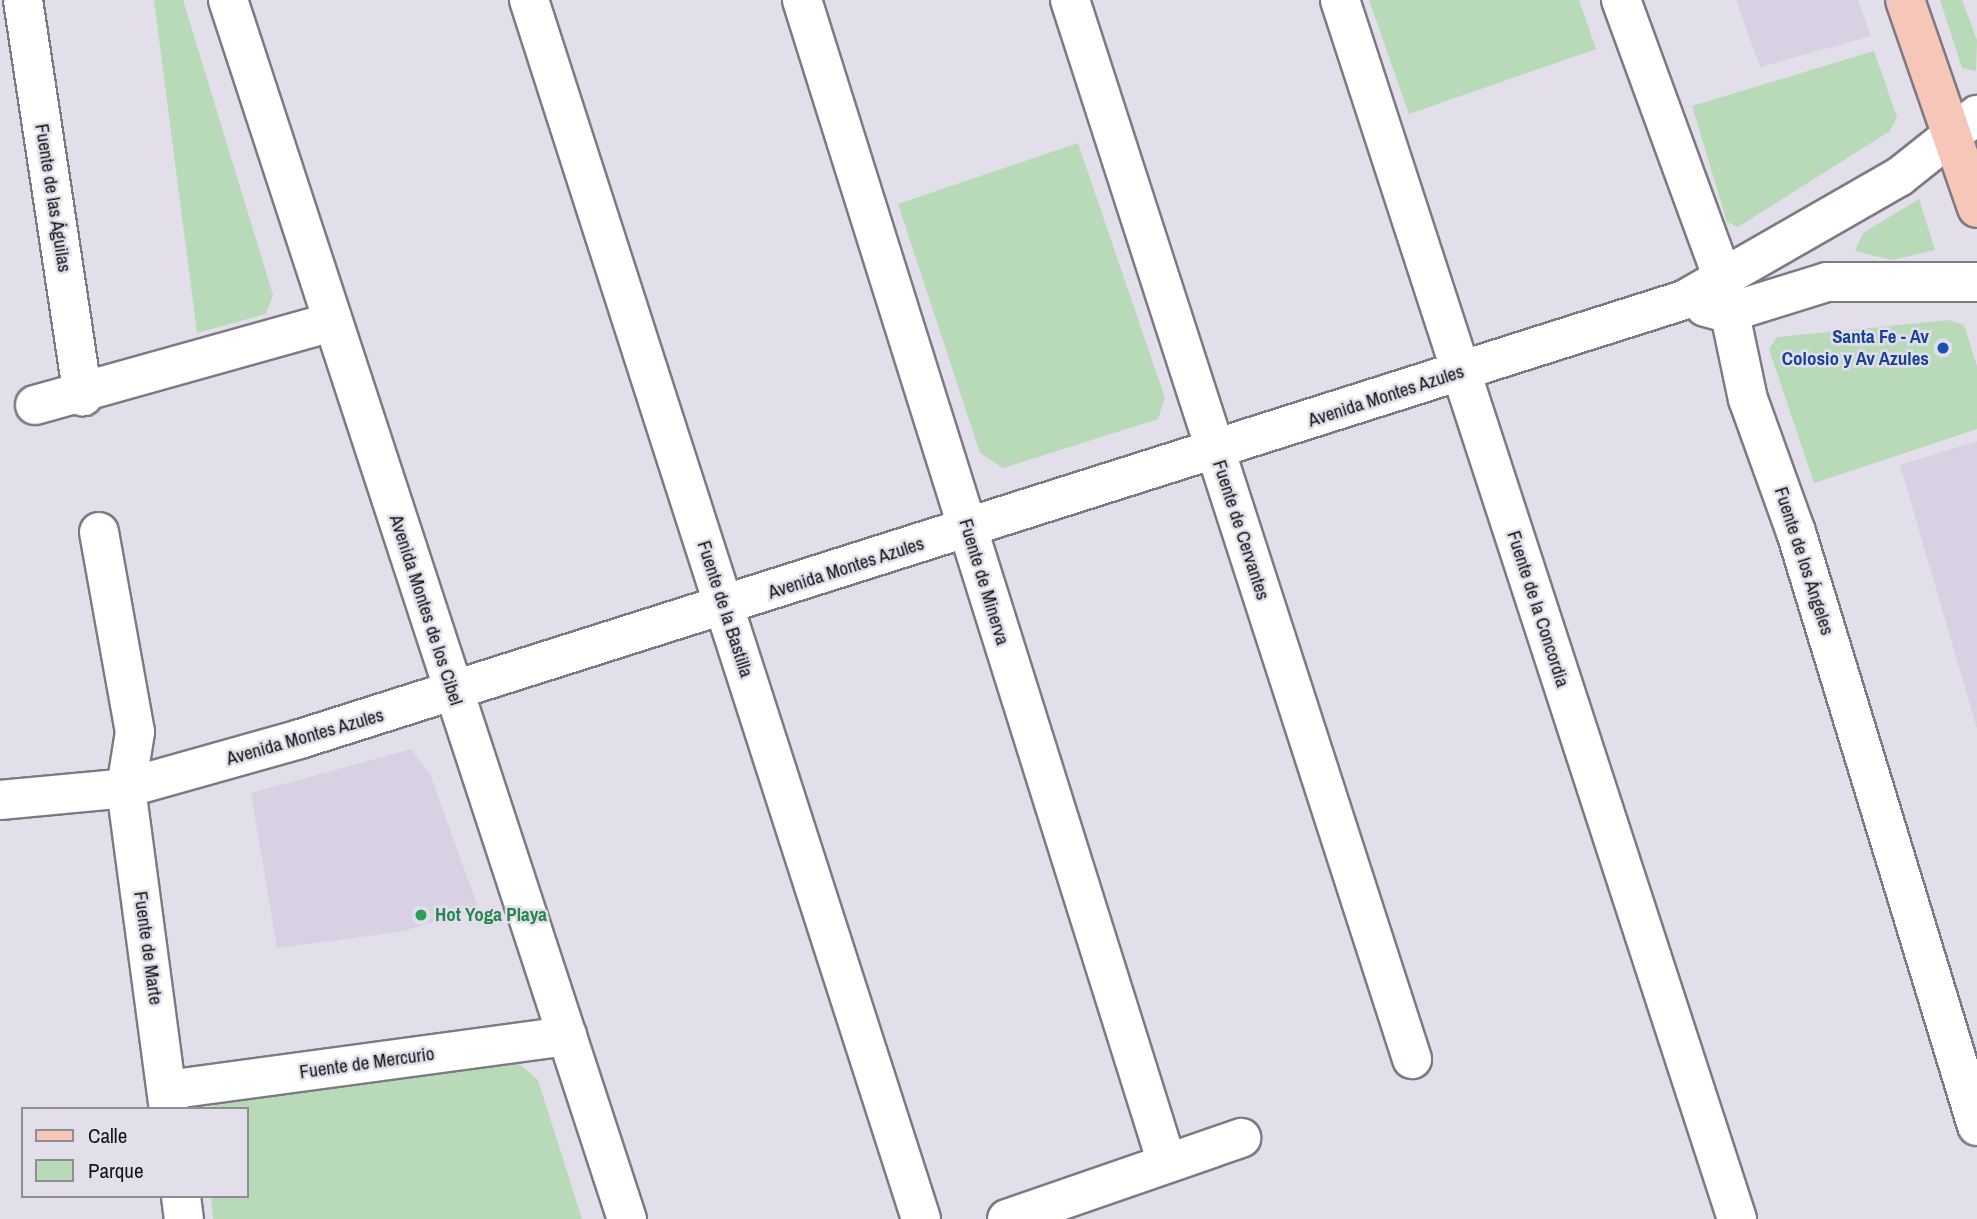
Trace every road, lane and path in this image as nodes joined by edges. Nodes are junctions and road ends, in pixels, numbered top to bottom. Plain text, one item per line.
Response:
1 (23, 0) edge
2 (228, 0) edge
3 (528, 0) edge
4 (802, 0) edge
5 (1070, 0) edge
6 (1339, 0) edge
7 (1620, 0) edge
8 (1905, 0) edge
9 (1965, 125) edge
10 (1977, 208) edge
11 (1722, 276) junction
12 (1977, 282) edge
13 (1684, 300) junction
14 (1727, 313) junction
15 (332, 322) junction
16 (1461, 373) junction
17 (83, 396) junction
18 (35, 405) dead end
19 (1216, 450) junction
20 (968, 529) junction
21 (99, 532) dead end
22 (724, 607) junction
23 (453, 693) junction
24 (126, 788) junction
25 (0, 800) edge
26 (567, 1036) junction
27 (1412, 1059) dead end
28 (168, 1099) edge
29 (1977, 1126) edge
30 (1241, 1138) dead end
31 (1167, 1163) junction
32 (181, 1198) edge
33 (184, 1219) edge
34 (627, 1219) edge
35 (920, 1219) edge
36 (1007, 1219) edge
37 (1737, 1219) edge

1 - 17 street, Fuente de las Águilas
2 - 15 street, Avenida Montes de los Cibel
3 - 22 street, Fuente de la Bastilla
4 - 20 street, Fuente de Minerva
5 - 19 street, Fuente de Cervantes
6 - 16 street, Fuente de la Concordia
7 - 11 street, Fuente de los Ángeles
8 - 9 main road
9 - 10 main road
9 - 11 street, Avenida Montes Azules
11 - 13 street, Avenida Montes Azules
11 - 14 street, Fuente de los Ángeles
12 - 14 street
13 - 14 street
13 - 16 street, Avenida Montes Azules
14 - 29 street, Fuente de los Ángeles
15 - 17 street
15 - 23 street, Avenida Montes de los Cibel
16 - 19 street, Avenida Montes Azules
16 - 37 street, Fuente de la Concordia
17 - 18 street
19 - 20 street, Avenida Montes Azules
19 - 27 street, Fuente de Cervantes
20 - 22 street, Avenida Montes Azules
20 - 31 street, Fuente de Minerva
21 - 24 street, Fuente de Marte
22 - 23 street, Avenida Montes Azules
22 - 35 street, Fuente de la Bastilla
23 - 24 street, Avenida Montes Azules
23 - 26 street, Avenida Montes de los Cibel
24 - 25 street, Avenida Montes Azules
24 - 28 street, Fuente de Marte
26 - 28 street, Fuente de Mercurio
26 - 34 street, Avenida Montes de los Cibel
30 - 31 street
31 - 36 street
32 - 33 street

